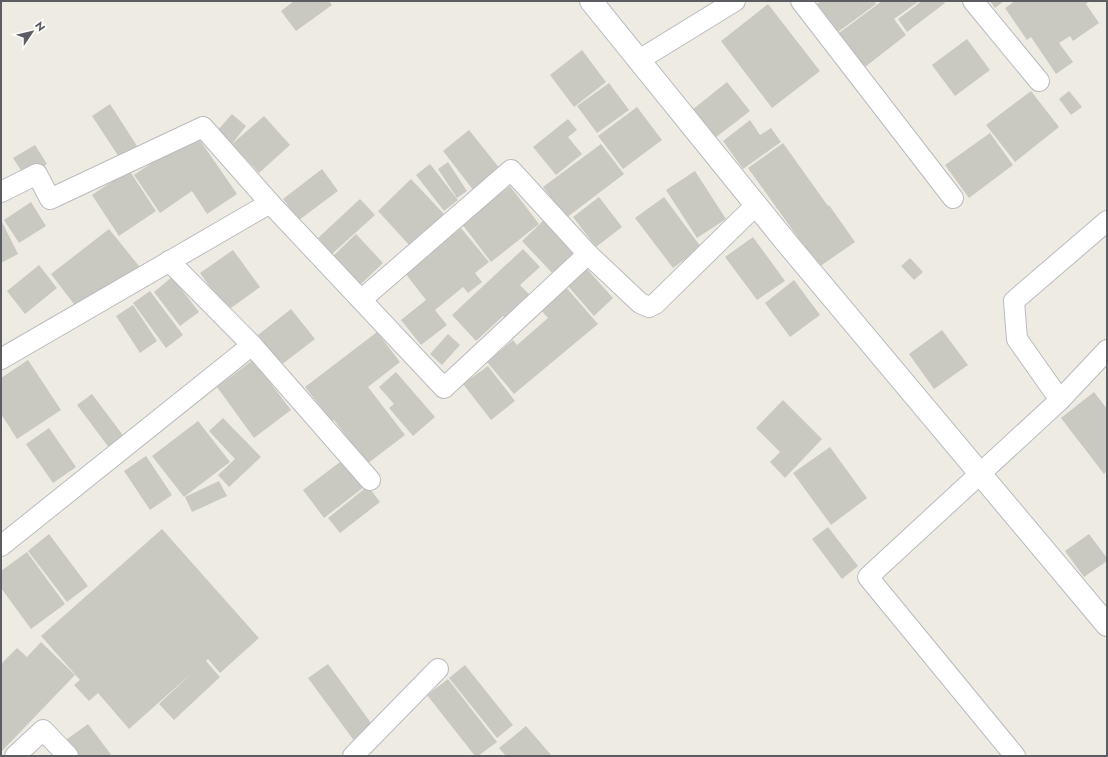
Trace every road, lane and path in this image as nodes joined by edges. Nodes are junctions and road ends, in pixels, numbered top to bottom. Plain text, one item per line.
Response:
1 (591, 1) edge
2 (735, 1) edge
3 (802, 1) edge
4 (973, 1) edge
5 (639, 60) junction
6 (1039, 81) dead end
7 (1, 192) edge
8 (953, 198) dead end
9 (270, 203) junction
10 (756, 205) junction
11 (1107, 221) edge
12 (588, 254) junction
13 (170, 261) junction
14 (361, 300) junction
15 (252, 345) junction
16 (1107, 350) edge
17 (1, 359) edge
18 (1060, 400) junction
19 (980, 474) junction
20 (370, 480) dead end
21 (1, 546) edge
22 (1107, 625) edge
23 (438, 669) dead end
24 (15, 756) edge
25 (68, 756) edge
26 (353, 756) edge
27 (1015, 756) edge

1 - 5 street
2 - 5 street
3 - 8 street
4 - 6 street
5 - 10 street
7 - 9 street
9 - 13 street
9 - 14 street
10 - 12 street
10 - 19 street
11 - 18 street
12 - 14 street
12 - 14 street
13 - 15 street
13 - 17 street
15 - 20 street
15 - 21 street
16 - 18 street
18 - 19 street
19 - 22 street
19 - 27 street
23 - 26 street
24 - 25 street

